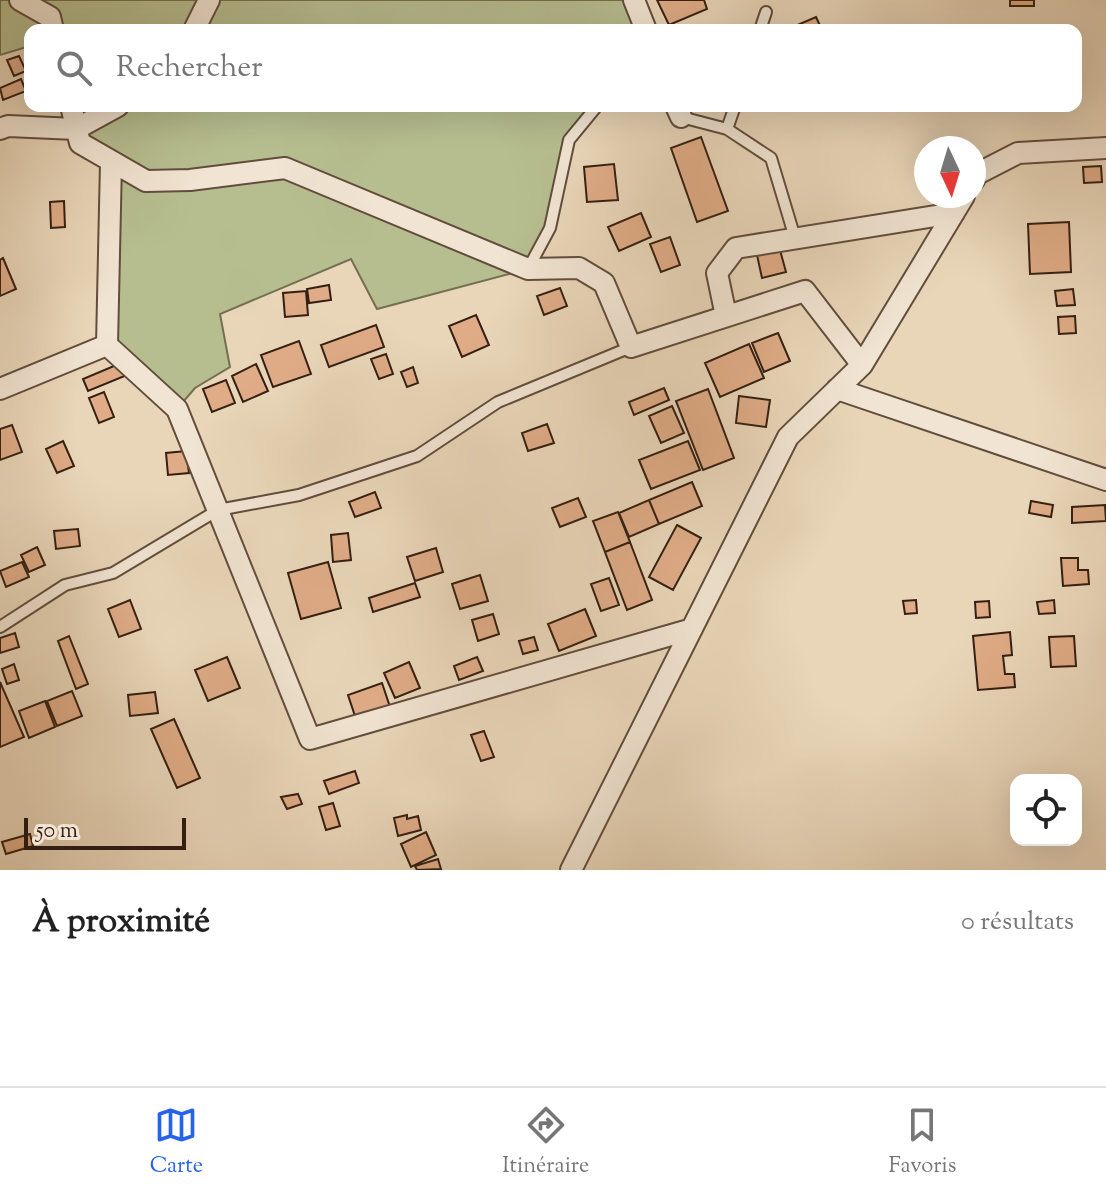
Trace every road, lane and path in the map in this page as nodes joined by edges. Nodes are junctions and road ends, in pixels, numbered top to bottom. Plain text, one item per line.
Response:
1 (20, 0) edge
2 (209, 0) edge
3 (634, 0) edge
4 (766, 12) dead end
5 (52, 24) edge
6 (197, 24) edge
7 (644, 24) edge
8 (762, 24) edge
9 (72, 112) edge
10 (107, 112) edge
11 (592, 112) edge
12 (681, 112) edge
13 (733, 112) edge
14 (0, 129) edge
15 (76, 129) junction
16 (727, 129) junction
17 (1106, 148) edge
18 (111, 162) junction
19 (986, 169) edge
20 (940, 208) edge
21 (957, 208) edge
22 (795, 238) junction
23 (528, 269) junction
24 (726, 316) junction
25 (107, 345) junction
26 (631, 347) junction
27 (862, 365) junction
28 (0, 389) edge
29 (837, 389) junction
30 (1106, 480) edge
31 (218, 510) junction
32 (0, 627) edge
33 (692, 629) junction
34 (571, 870) edge

1 - 5 street
2 - 6 street
3 - 7 street
4 - 8 lane
9 - 15 street
10 - 15 street
11 - 23 lane
12 - 16 lane
13 - 16 lane
14 - 15 street
15 - 18 street
16 - 22 lane
17 - 19 street
18 - 23 street
18 - 25 street
20 - 22 street
21 - 27 street
22 - 24 street
23 - 26 street
24 - 26 street
24 - 27 street
25 - 28 street
25 - 31 street
26 - 31 lane
27 - 29 street
29 - 30 street
29 - 33 street
31 - 32 lane
31 - 33 street
33 - 34 street

